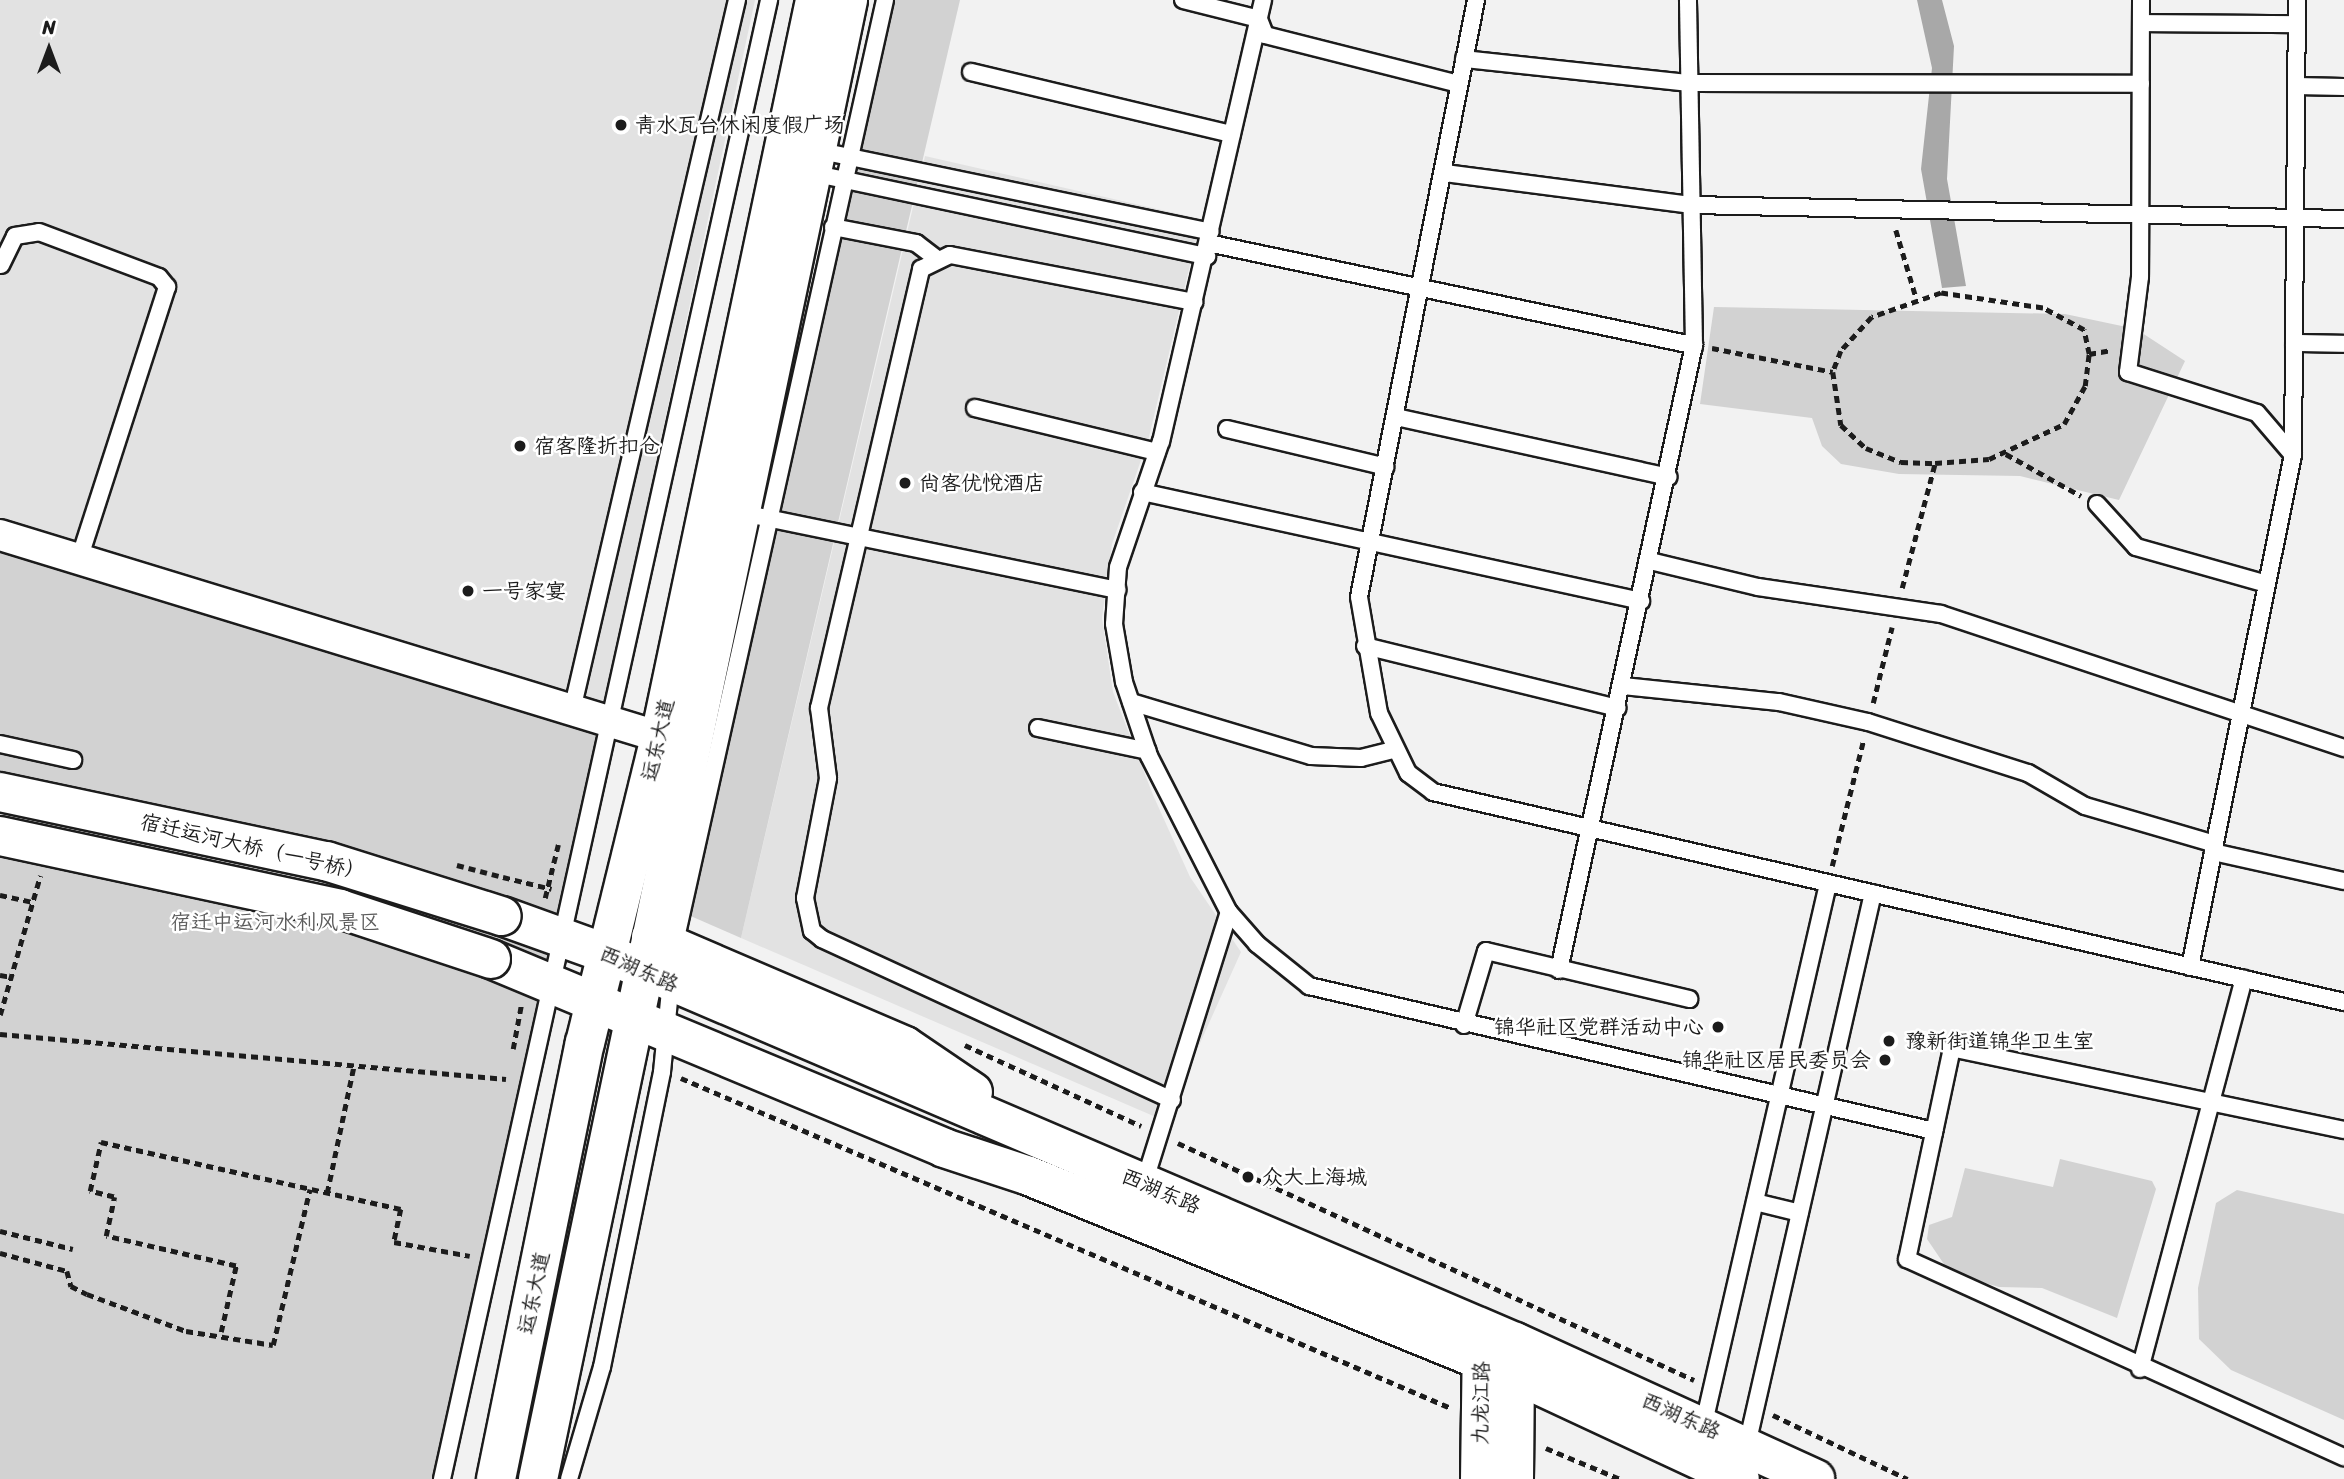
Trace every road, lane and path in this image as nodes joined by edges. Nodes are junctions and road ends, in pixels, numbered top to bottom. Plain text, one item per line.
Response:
1 (737, 0) edge
2 (769, 0) edge
3 (815, 0) edge
4 (848, 0) edge
5 (885, 0) edge
6 (1183, 0) edge
7 (1264, 0) edge
8 (1476, 0) edge
9 (1688, 0) edge
10 (2141, 0) edge
11 (2297, 0) edge
12 (1259, 19) junction
13 (2141, 23) junction
14 (2297, 24) junction
15 (1464, 59) junction
16 (971, 72) dead end
17 (1459, 83) junction
18 (1689, 83) junction
19 (2141, 84) junction
20 (2296, 86) junction
21 (2344, 87) edge
22 (1232, 134) junction
23 (830, 164) junction
24 (1445, 173) junction
25 (1692, 205) junction
26 (1890, 209) junction
27 (2140, 216) junction
28 (2295, 217) junction
29 (2344, 219) edge
30 (832, 227) junction
31 (1208, 244) junction
32 (936, 258) junction
33 (0, 266) edge
34 (1423, 290) junction
35 (1916, 297) junction
36 (1195, 302) junction
37 (2294, 343) junction
38 (2344, 344) edge
39 (1694, 345) junction
40 (1833, 372) junction
41 (975, 408) dead end
42 (1396, 417) junction
43 (1227, 429) dead end
44 (1157, 452) junction
45 (2006, 453) junction
46 (2293, 454) junction
47 (1935, 463) junction
48 (1386, 467) junction
49 (1668, 477) junction
50 (1142, 492) junction
51 (2097, 504) joint
52 (754, 516) junction
53 (0, 535) edge
54 (858, 538) junction
55 (1371, 541) junction
56 (79, 559) junction
57 (1650, 561) junction
58 (2267, 584) junction
59 (1117, 590) junction
60 (1641, 601) junction
61 (1897, 607) junction
62 (1365, 646) junction
63 (1623, 686) junction
64 (1131, 702) junction
65 (1618, 708) junction
66 (572, 710) junction
67 (2241, 715) junction
68 (610, 722) junction
69 (1868, 722) junction
70 (1038, 728) dead end
71 (660, 737) junction
72 (0, 744) edge
73 (2344, 748) edge
74 (1392, 750) junction
75 (1148, 751) junction
76 (73, 760) dead end
77 (0, 792) edge
78 (1592, 829) junction
79 (0, 836) edge
80 (2214, 848) junction
81 (503, 877) dead end
82 (2344, 881) edge
83 (1828, 884) junction
84 (570, 893) junction
85 (1873, 893) junction
86 (0, 895) edge
87 (32, 902) dead end
88 (1230, 912) junction
89 (502, 916) joint
90 (560, 936) junction
91 (605, 953) junction
92 (491, 959) joint
93 (660, 959) junction
94 (2190, 967) junction
95 (1559, 970) junction
96 (0, 975) edge
97 (11, 977) dead end
98 (2244, 979) junction
99 (548, 986) junction
100 (1689, 999) dead end
101 (2344, 1002) edge
102 (594, 1004) junction
103 (1464, 1025) junction
104 (650, 1028) junction
105 (0, 1034) edge
106 (952, 1039) dead end
107 (354, 1065) junction
108 (662, 1072) junction
109 (506, 1079) dead end
110 (1779, 1094) junction
111 (1172, 1100) junction
112 (2213, 1103) junction
113 (1825, 1106) junction
114 (2344, 1130) edge
115 (1934, 1131) junction
116 (1161, 1135) junction
117 (1144, 1184) junction
118 (310, 1189) junction
119 (327, 1193) junction
120 (1755, 1202) junction
121 (1800, 1213) junction
122 (0, 1230) edge
123 (73, 1250) dead end
124 (0, 1253) edge
125 (470, 1256) dead end
126 (221, 1332) junction
127 (1498, 1351) junction
128 (2140, 1369) junction
129 (1756, 1407) junction
130 (1703, 1424) junction
131 (1497, 1428) junction
132 (2344, 1457) edge
133 (1742, 1468) edge
134 (442, 1479) edge
135 (496, 1479) edge
136 (538, 1479) edge
137 (569, 1479) edge
138 (1480, 1479) edge
139 (1514, 1479) edge
140 (1620, 1479) edge
141 (1815, 1479) edge
142 (1908, 1479) edge

1 - 66 lane
2 - 68 lane
3 - 71 main road, 运东大道
4 - 23 main road, 运东大道
5 - 23 lane
6 - 12 lane
7 - 12 lane
8 - 15 lane
9 - 18 lane
10 - 13 lane
11 - 14 lane
12 - 17 lane
12 - 22 lane
13 - 14 lane
13 - 19 lane
14 - 20 lane
15 - 17 lane
15 - 18 lane
16 - 22 lane
17 - 24 lane
18 - 19 lane
18 - 25 lane
19 - 27 lane
20 - 21 lane
20 - 28 lane
22 - 31 lane
23 - 30 lane
23 - 31 lane
23 - 31 lane
23 - 52 main road, 运东大道
24 - 25 lane
24 - 34 lane
25 - 26 lane
25 - 39 lane
26 - 27 lane
26 - 35 path
27 - 28 lane
27 - 46 lane
28 - 29 lane
28 - 37 lane
30 - 32 lane
30 - 52 lane
31 - 34 lane
31 - 36 lane
32 - 36 lane
32 - 54 lane
33 - 56 lane
34 - 39 lane
34 - 42 lane
35 - 40 path
35 - 45 path
36 - 44 lane
37 - 38 lane
37 - 46 lane
39 - 40 path
39 - 49 lane
40 - 47 path
41 - 44 lane
42 - 48 lane
42 - 49 lane
43 - 48 lane
44 - 50 lane
45 - 47 path
45 - 51 path
46 - 58 lane
47 - 61 path
48 - 55 lane
49 - 57 lane
50 - 55 lane
50 - 59 lane
51 - 58 lane
52 - 54 lane
52 - 93 main road, 运东大道
53 - 56 street
54 - 59 lane
54 - 111 lane
55 - 60 lane
55 - 62 lane
56 - 66 street
57 - 60 lane
57 - 61 lane
58 - 67 lane
59 - 64 lane
60 - 63 lane
61 - 67 lane
61 - 69 path
62 - 65 lane
62 - 74 lane
63 - 65 lane
63 - 69 lane
64 - 74 lane
64 - 75 lane
65 - 78 lane
66 - 68 street
67 - 73 lane
67 - 80 lane
68 - 71 street
68 - 84 lane
69 - 80 lane
69 - 83 path
70 - 75 lane
71 - 91 main road, 运东大道
72 - 76 lane
74 - 78 lane
75 - 88 lane
77 - 89 main road, 宿迁运河大桥（一号桥）, bridge
78 - 83 lane
78 - 95 lane
79 - 92 main road, 宿迁运河大桥（一号桥）, bridge
80 - 82 lane
80 - 94 lane
81 - 84 path
83 - 85 lane
83 - 110 lane
84 - 90 lane
85 - 94 lane
85 - 113 lane
86 - 87 path
88 - 103 lane
88 - 111 lane
89 - 90 main road, 西湖东路
90 - 91 main road, 西湖东路
90 - 99 lane
91 - 93 main road, 西湖东路
91 - 102 main road, 运东大道
92 - 99 main road, 西湖东路
93 - 104 main road, 运东大道
93 - 117 main road, 西湖东路
94 - 98 lane
95 - 100 lane
95 - 103 lane
96 - 97 path
98 - 101 lane
98 - 112 lane
99 - 102 main road, 西湖东路
99 - 134 lane
102 - 104 main road, 西湖东路
102 - 135 main road, 运东大道
103 - 110 lane
104 - 108 lane
104 - 127 main road, 西湖东路
104 - 136 main road, 运东大道
105 - 107 path
106 - 116 path
107 - 109 path
107 - 119 path
108 - 131 path
108 - 137 lane
110 - 113 lane
110 - 120 lane
111 - 116 lane
112 - 114 lane
112 - 115 lane
112 - 128 lane
113 - 115 lane
113 - 121 lane
115 - 128 lane
116 - 117 lane
116 - 130 path
117 - 127 main road, 西湖东路
118 - 119 path
118 - 126 path
118 - 126 path
119 - 125 path
120 - 121 lane
120 - 130 lane
121 - 129 lane
122 - 123 path
124 - 126 path
127 - 130 main road, 西湖东路
127 - 131 main road, 九龙江路
128 - 132 lane
129 - 133 lane
129 - 142 path
130 - 133 main road, 西湖东路
131 - 138 main road, 九龙江路
131 - 139 main road, 九龙江路
131 - 140 path
133 - 141 main road, 西湖东路

